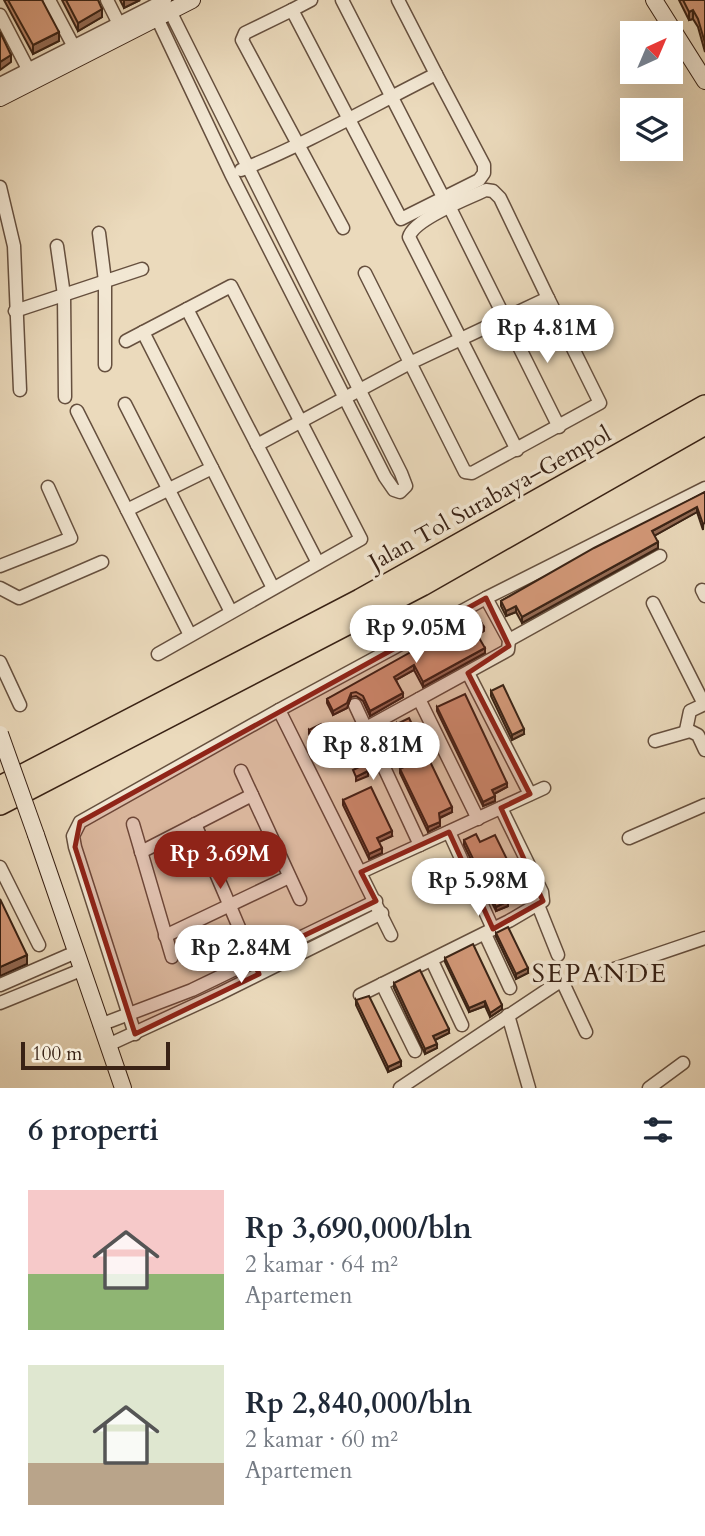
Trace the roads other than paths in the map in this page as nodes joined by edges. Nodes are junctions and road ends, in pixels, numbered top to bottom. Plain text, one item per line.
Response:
1 (49, 0) edge
2 (107, 0) edge
3 (192, 0) edge
4 (311, 0) edge
5 (342, 0) edge
6 (398, 0) edge
7 (653, 0) edge
8 (164, 6) edge
9 (292, 10) junction
10 (0, 15) edge
11 (119, 24) junction
12 (74, 47) junction
13 (28, 69) junction
14 (436, 74) junction
15 (705, 80) edge
16 (0, 84) edge
17 (391, 96) junction
18 (0, 98) edge
19 (347, 119) junction
20 (298, 143) junction
21 (247, 168) junction
22 (232, 174) junction
23 (0, 187) edge
24 (447, 202) junction
25 (342, 228) dead end
26 (99, 233) dead end
27 (57, 246) dead end
28 (142, 269) dead end
29 (365, 273) dead end
30 (105, 281) junction
31 (64, 295) junction
32 (548, 298) junction
33 (187, 309) junction
34 (15, 311) junction
35 (505, 318) junction
36 (143, 332) junction
37 (461, 339) junction
38 (126, 341) dead end
39 (410, 363) junction
40 (105, 365) dead end
41 (20, 390) dead end
42 (360, 390) junction
43 (65, 397) dead end
44 (346, 398) junction
45 (125, 404) dead end
46 (705, 406) edge
47 (77, 411) dead end
48 (301, 422) junction
49 (705, 424) edge
50 (559, 427) junction
51 (257, 445) junction
52 (517, 450) junction
53 (212, 468) junction
54 (48, 488) dead end
55 (705, 488) edge
56 (169, 490) junction
57 (127, 510) junction
58 (660, 556) dead end
59 (102, 562) dead end
60 (318, 564) junction
61 (0, 566) edge
62 (0, 587) edge
63 (274, 588) junction
64 (486, 598) junction
65 (653, 603) dead end
66 (231, 612) junction
67 (190, 635) junction
68 (509, 640) junction
69 (158, 654) dead end
70 (0, 662) edge
71 (468, 673) junction
72 (419, 699) junction
73 (705, 704) edge
74 (20, 705) dead end
75 (355, 705) dead end
76 (279, 710) junction
77 (366, 728) junction
78 (686, 730) junction
79 (0, 734) edge
80 (655, 741) dead end
81 (705, 750) edge
82 (241, 771) dead end
83 (0, 787) edge
84 (544, 788) dead end
85 (530, 794) junction
86 (252, 795) junction
87 (0, 804) edge
88 (705, 805) edge
89 (501, 808) junction
90 (478, 819) junction
91 (132, 824) dead end
92 (195, 824) junction
93 (449, 832) junction
94 (629, 838) dead end
95 (420, 845) junction
96 (141, 852) junction
97 (0, 869) edge
98 (361, 872) junction
99 (289, 877) junction
100 (300, 899) dead end
101 (376, 901) junction
102 (230, 904) junction
103 (538, 905) junction
104 (382, 913) junction
105 (489, 931) junction
106 (391, 935) dead end
107 (165, 936) junction
108 (705, 938) edge
109 (39, 945) dead end
110 (76, 952) junction
111 (558, 955) dead end
112 (172, 957) dead end
113 (253, 960) junction
114 (432, 961) junction
115 (81, 970) junction
116 (605, 972) dead end
117 (259, 974) junction
118 (382, 984) junction
119 (0, 985) edge
120 (510, 988) dead end
121 (360, 995) dead end
122 (0, 1003) edge
123 (128, 1014) junction
124 (509, 1015) junction
125 (462, 1025) dead end
126 (100, 1026) junction
127 (586, 1032) dead end
128 (135, 1034) junction
129 (108, 1045) junction
130 (415, 1051) dead end
131 (676, 1067) dead end
132 (123, 1088) edge
133 (400, 1088) edge
134 (529, 1088) edge
135 (649, 1088) edge

1 - 12 street
2 - 11 street
3 - 8 street
4 - 9 street
5 - 17 street
6 - 14 street
7 - 15 street
8 - 11 street
8 - 18 street
8 - 21 street
8 - 22 street
9 - 19 street
9 - 20 street
10 - 13 street
11 - 12 street
12 - 13 street
13 - 16 street
14 - 17 street
14 - 24 street
17 - 19 street
17 - 24 street
19 - 20 street
19 - 24 street
20 - 21 street
20 - 25 street
21 - 22 street
21 - 42 street
22 - 44 street
23 - 34 street
24 - 32 street
24 - 35 street
24 - 37 street
26 - 30 street
27 - 31 street
28 - 30 street
29 - 39 street
30 - 31 street
30 - 40 street
31 - 34 street
31 - 43 street
32 - 35 street
32 - 50 street
33 - 36 street
33 - 48 street
33 - 51 street
34 - 41 street
35 - 37 street
35 - 50 street
36 - 38 street
36 - 53 street
37 - 39 street
37 - 52 street
39 - 42 street
39 - 52 street
42 - 44 street
42 - 44 street
44 - 48 street
45 - 56 street
46 - 83 highway, Jalan Tol Surabaya–Gempol
47 - 57 street
48 - 51 street
48 - 60 street
49 - 87 highway, Jalan Tol Surabaya–Gempol
50 - 52 street
51 - 60 street
53 - 56 street
53 - 63 street
54 - 61 street
55 - 64 street
56 - 57 street
56 - 66 street
57 - 67 street
58 - 68 street
59 - 62 street
60 - 63 street
63 - 66 street
64 - 68 street
64 - 76 street
65 - 73 street
66 - 67 street
67 - 69 street
68 - 71 street
70 - 74 street
71 - 72 street
71 - 85 street
72 - 77 street
72 - 90 street
73 - 78 street
75 - 77 street
76 - 98 street
76 - 123 street
77 - 95 street
78 - 80 street
78 - 81 street
79 - 110 street, bridge
82 - 86 street
84 - 85 street
85 - 89 street
86 - 92 street
86 - 99 street
88 - 94 street
89 - 90 street
89 - 103 street
90 - 93 street
91 - 96 street
92 - 96 street
92 - 102 street
93 - 95 street
93 - 105 street
95 - 98 street
96 - 107 street
97 - 109 street
98 - 101 street
99 - 100 street
99 - 102 street
101 - 104 street
101 - 113 street
102 - 107 street
102 - 113 street
103 - 105 street
103 - 111 street
104 - 106 street
104 - 117 street
105 - 114 street
105 - 120 street
107 - 112 street
108 - 116 street
110 - 115 street
110 - 119 street
113 - 117 street
113 - 123 street
114 - 118 street
114 - 125 street
115 - 122 street
115 - 126 street
117 - 128 street
118 - 121 street
118 - 130 street
123 - 126 street
123 - 128 street
124 - 127 street
124 - 133 street
124 - 134 street
126 - 129 street
128 - 129 street
129 - 132 street
131 - 135 street

